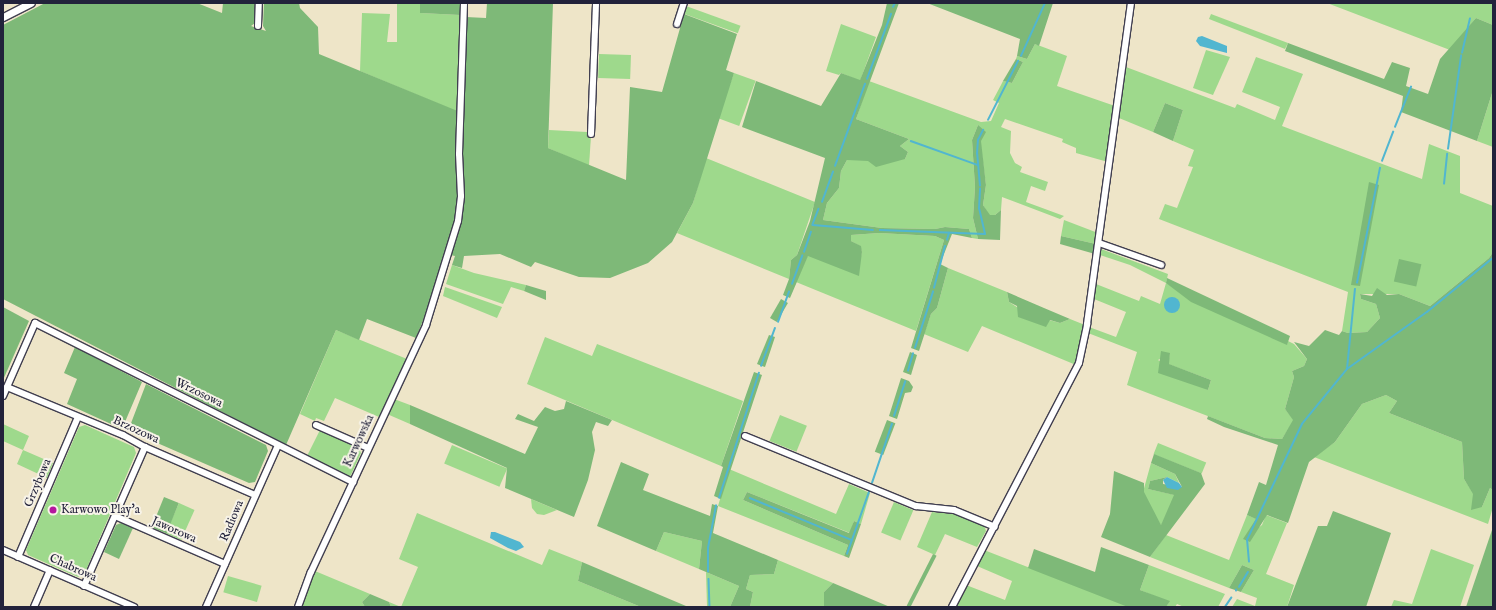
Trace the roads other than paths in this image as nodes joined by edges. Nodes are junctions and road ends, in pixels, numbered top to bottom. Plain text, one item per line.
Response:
1 (31, 3) edge
2 (259, 3) edge
3 (464, 3) edge
4 (596, 3) edge
5 (684, 3) edge
6 (1132, 3) edge
7 (3, 17) edge
8 (676, 24) dead end
9 (258, 26) dead end
10 (591, 134) dead end
11 (1099, 243) junction
12 (1161, 265) dead end
13 (7, 387) junction
14 (3, 396) edge
15 (78, 417) junction
16 (316, 425) dead end
17 (745, 436) dead end
18 (278, 445) junction
19 (145, 447) junction
20 (368, 448) junction
21 (353, 482) junction
22 (255, 495) junction
23 (115, 516) junction
24 (995, 527) junction
25 (3, 550) edge
26 (18, 557) junction
27 (226, 564) junction
28 (50, 570) junction
29 (84, 586) junction
30 (125, 605) edge
31 (34, 607) edge
32 (134, 607) edge
33 (206, 607) edge
34 (298, 607) edge
35 (952, 607) edge

1 - 7 street
2 - 9 street
3 - 20 street, Karwowska
4 - 10 street
5 - 8 street
6 - 11 street
11 - 12 street
11 - 24 street
13 - 14 street
13 - 15 street, Brzozowa
13 - 18 street, Wrzosowa
15 - 19 street, Brzozowa
15 - 26 street, Grzybowa
16 - 20 street
17 - 24 street
18 - 21 street, Wrzosowa
18 - 22 street, Radiowa
19 - 22 street, Brzozowa
19 - 23 street
20 - 21 street, Karwowska
21 - 34 street, Karwowska
22 - 27 street, Radiowa
23 - 27 street, Jaworowa
23 - 29 street
24 - 35 street
25 - 26 street, Chabrowa
26 - 28 street, Chabrowa
27 - 33 street, Radiowa
28 - 29 street, Chabrowa
28 - 31 street
29 - 30 street, Chabrowa
30 - 32 street, Chabrowa

